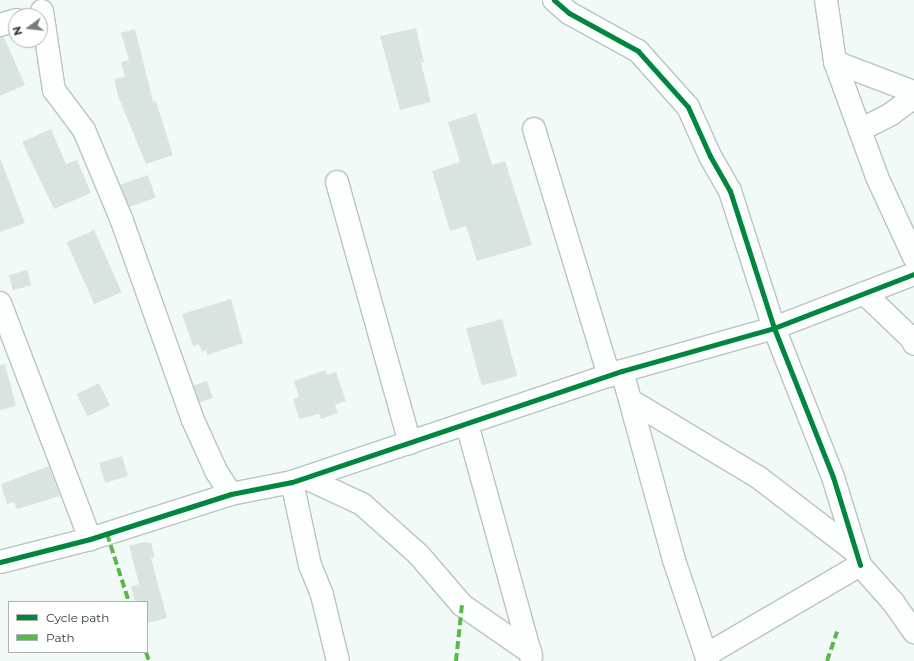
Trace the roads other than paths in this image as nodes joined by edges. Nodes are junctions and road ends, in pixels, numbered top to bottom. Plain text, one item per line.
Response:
1 (554, 0) edge
2 (826, 0) edge
3 (48, 48) edge
4 (835, 62) junction
5 (914, 92) edge
6 (914, 96) edge
7 (534, 129) dead end
8 (860, 130) junction
9 (337, 182) dead end
10 (914, 257) edge
11 (914, 274) edge
12 (864, 293) junction
13 (0, 303) edge
14 (774, 328) junction
15 (914, 344) edge
16 (615, 374) junction
17 (633, 402) junction
18 (467, 424) junction
19 (410, 443) junction
20 (299, 480) junction
21 (231, 494) junction
22 (90, 539) junction
23 (858, 559) junction
24 (0, 562) edge
25 (914, 632) edge
26 (531, 656) edge
27 (707, 658) edge
28 (338, 661) edge

1 - 14 street
2 - 4 street
3 - 21 street
4 - 5 street
4 - 8 street
6 - 8 street
7 - 16 street
8 - 10 street
9 - 19 street
11 - 12 street
12 - 14 street
12 - 15 street
13 - 22 street
14 - 16 street
14 - 23 street
16 - 17 street
16 - 18 street
17 - 23 street
17 - 27 street
18 - 19 street
18 - 26 street
19 - 20 street
20 - 21 street
20 - 26 street
20 - 28 street
21 - 22 street
22 - 24 street
23 - 25 street
23 - 27 street

